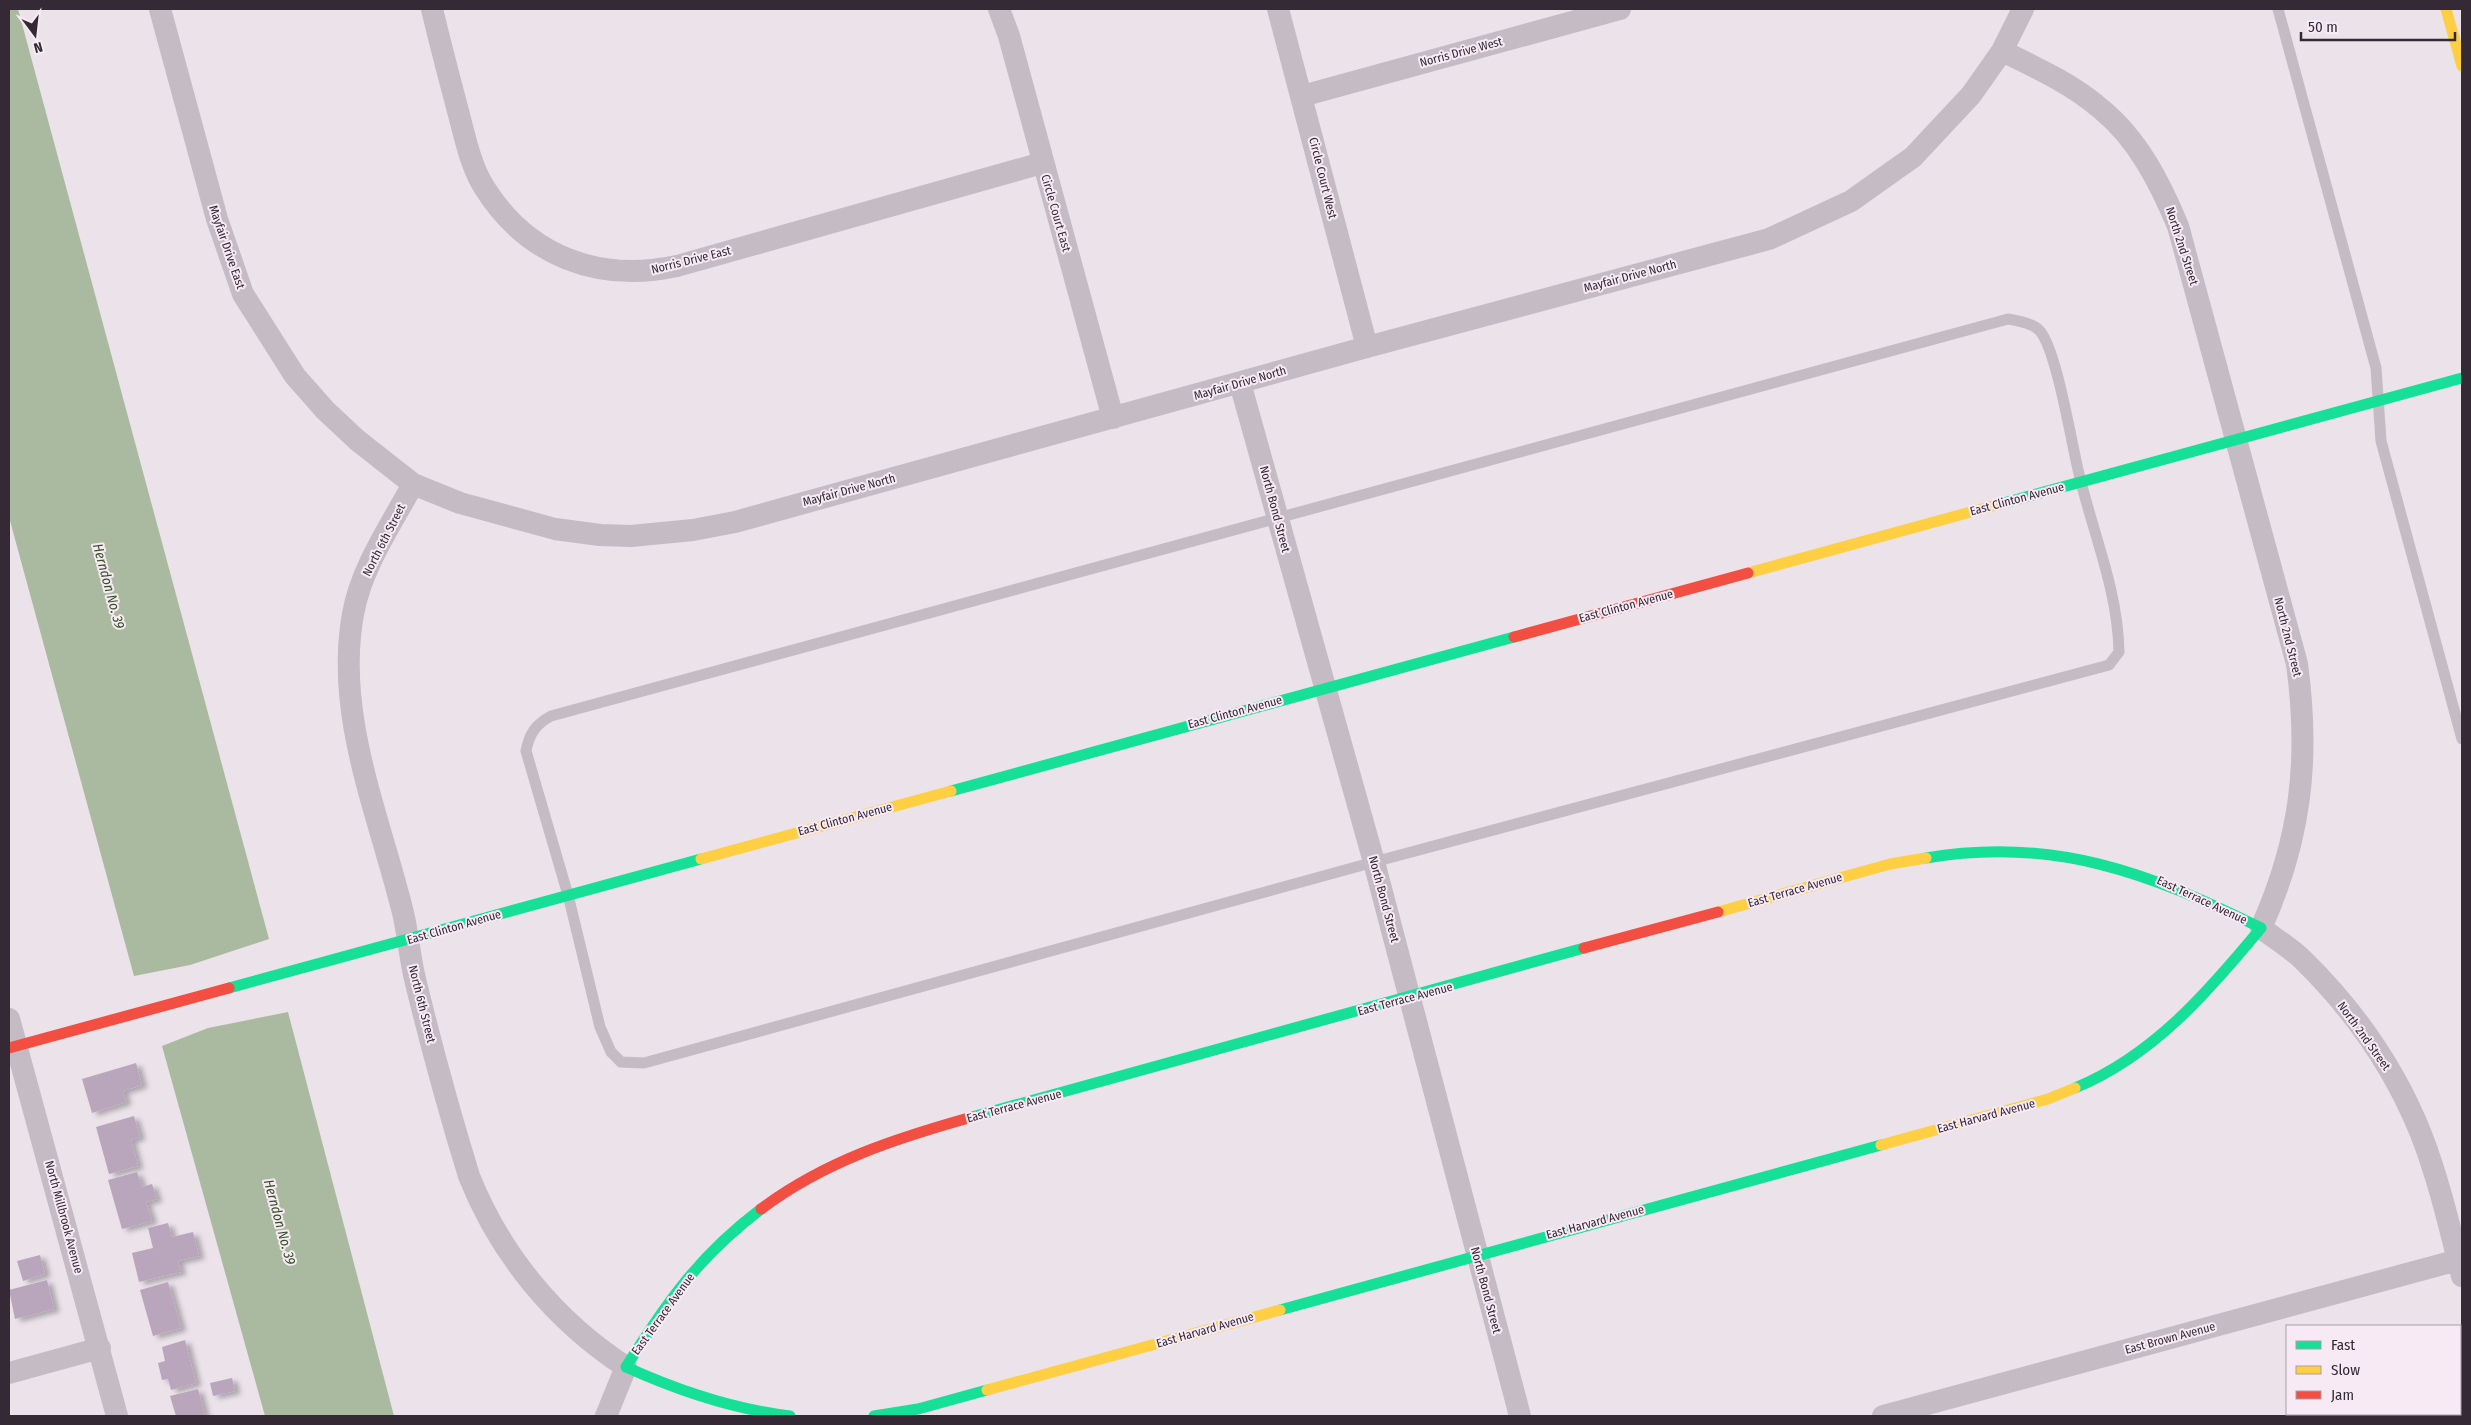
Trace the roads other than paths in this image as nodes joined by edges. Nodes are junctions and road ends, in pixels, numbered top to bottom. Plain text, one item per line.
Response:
1 (160, 9) edge
2 (432, 9) edge
3 (998, 9) edge
4 (1278, 9) edge
5 (1620, 9) edge
6 (2023, 9) edge
7 (2278, 9) edge
8 (2446, 9) edge
9 (2002, 51) junction
10 (2462, 66) edge
11 (1302, 96) junction
12 (1042, 163) junction
13 (1367, 347) junction
14 (2462, 378) edge
15 (1240, 383) junction
16 (2378, 401) junction
17 (1113, 418) junction
18 (2236, 440) junction
19 (2080, 481) junction
20 (413, 484) junction
21 (1278, 520) junction
22 (1325, 688) junction
23 (2462, 740) edge
24 (1374, 862) junction
25 (568, 895) junction
26 (2261, 928) junction
27 (408, 940) junction
28 (1410, 997) junction
29 (9, 1019) edge
30 (13, 1047) edge
31 (1477, 1254) junction
32 (2460, 1268) edge
33 (100, 1348) junction
34 (626, 1367) junction
35 (9, 1373) edge
36 (117, 1416) edge
37 (606, 1416) edge
38 (790, 1416) edge
39 (874, 1416) edge
40 (1520, 1416) edge
41 (1883, 1416) edge

1 - 20 street, Mayfair Drive East
2 - 12 street, Norris Drive East
3 - 12 street, Circle Court East
4 - 11 street, Circle Court West
5 - 11 street, Norris Drive West
6 - 9 street, Mayfair Drive North
7 - 16 lane
8 - 10 street
9 - 13 street, Mayfair Drive North
9 - 18 street, North 2nd Street
11 - 13 street, Circle Court West
12 - 17 street, Circle Court East
13 - 15 street, Mayfair Drive North
14 - 16 street, East Clinton Avenue
15 - 17 street, Mayfair Drive North
15 - 21 street, North Bond Street
16 - 18 street, East Clinton Avenue
16 - 23 lane
17 - 20 street, Mayfair Drive North
18 - 19 street, East Clinton Avenue
18 - 26 street, North 2nd Street
19 - 21 lane
19 - 22 street, East Clinton Avenue
19 - 24 lane
20 - 27 street, North 6th Street
21 - 22 street, North Bond Street
21 - 25 lane
22 - 24 street, North Bond Street
22 - 25 street, East Clinton Avenue
24 - 25 lane
24 - 28 street, North Bond Street
25 - 27 street, East Clinton Avenue
26 - 28 street, East Terrace Avenue
26 - 31 street, East Harvard Avenue
26 - 32 street, North 2nd Street
27 - 30 street, East Clinton Avenue
27 - 34 street, North 6th Street
28 - 31 street, North Bond Street
28 - 34 street, East Terrace Avenue
29 - 30 street, North Millbrook Avenue
30 - 33 street, North Millbrook Avenue
31 - 39 street, East Harvard Avenue
31 - 40 street, North Bond Street
32 - 41 street, East Brown Avenue
33 - 35 street
33 - 36 street, North Millbrook Avenue
34 - 37 street
34 - 38 street

